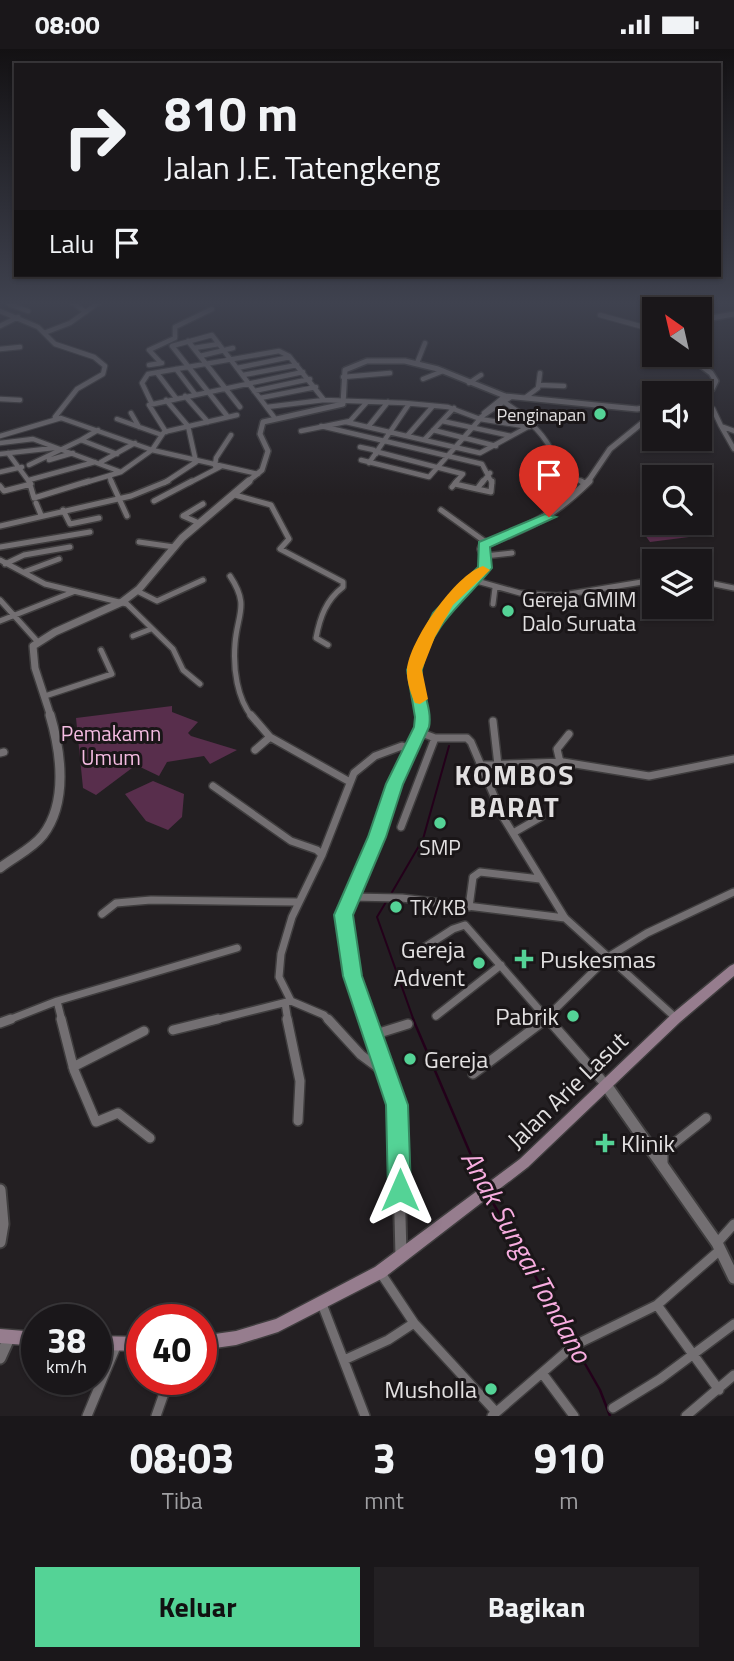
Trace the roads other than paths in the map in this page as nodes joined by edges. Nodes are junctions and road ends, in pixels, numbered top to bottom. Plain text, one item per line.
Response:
1 (103, 367) edge
2 (164, 367) edge
3 (193, 367) edge
4 (208, 367) edge
5 (243, 367) edge
6 (288, 367) edge
7 (299, 367) edge
8 (349, 367) edge
9 (429, 367) edge
10 (703, 367) edge
11 (187, 368) junction
12 (237, 368) joint
13 (176, 369) junction
14 (167, 371) junction
15 (443, 371) junction
16 (303, 372) junction
17 (157, 373) junction
18 (390, 373) dead end
19 (540, 373) dead end
20 (481, 375) dead end
21 (243, 376) junction
22 (343, 377) junction
23 (310, 379) junction
24 (423, 379) dead end
25 (248, 383) junction
26 (468, 383) junction
27 (539, 384) junction
28 (564, 386) dead end
29 (316, 387) junction
30 (224, 388) junction
31 (712, 389) edge
32 (254, 391) junction
33 (205, 392) junction
34 (195, 394) junction
35 (185, 396) junction
36 (526, 397) junction
37 (176, 398) junction
38 (260, 398) junction
39 (507, 398) junction
40 (0, 399) edge
41 (20, 400) dead end
42 (166, 400) junction
43 (324, 400) junction
44 (345, 400) junction
45 (367, 402) junction
46 (388, 403) junction
47 (152, 404) junction
48 (409, 404) junction
49 (433, 406) junction
50 (642, 406) edge
51 (267, 407) junction
52 (219, 408) junction
53 (454, 408) junction
54 (712, 408) edge
55 (131, 413) dead end
56 (237, 415) dead end
57 (55, 417) junction
58 (228, 417) junction
59 (274, 417) junction
60 (481, 418) junction
61 (117, 419) dead end
62 (442, 421) junction
63 (208, 422) junction
64 (346, 422) junction
65 (642, 423) edge
66 (188, 426) junction
67 (321, 426) junction
68 (530, 426) junction
69 (721, 426) junction
70 (139, 427) junction
71 (368, 427) junction
72 (471, 428) junction
73 (98, 430) junction
74 (301, 431) dead end
75 (433, 431) junction
76 (734, 431) edge
77 (390, 432) junction
78 (164, 434) junction
79 (230, 435) dead end
80 (0, 436) edge
81 (407, 436) junction
82 (512, 436) junction
83 (463, 437) junction
84 (81, 440) junction
85 (424, 440) junction
86 (384, 442) junction
87 (0, 443) edge
88 (135, 443) junction
89 (496, 446) junction
90 (360, 447) dead end
91 (455, 447) junction
92 (54, 448) junction
93 (64, 449) junction
94 (734, 449) edge
95 (152, 450) junction
96 (8, 453) junction
97 (73, 453) junction
98 (377, 453) junction
99 (0, 454) edge
100 (117, 454) junction
101 (447, 457) junction
102 (361, 460) dead end
103 (99, 461) junction
104 (196, 462) junction
105 (369, 463) junction
106 (29, 465) junction
107 (217, 466) junction
108 (20, 467) junction
109 (439, 468) junction
110 (0, 472) edge
111 (121, 472) junction
112 (490, 473) junction
113 (258, 474) junction
114 (110, 478) junction
115 (30, 482) junction
116 (586, 484) junction
117 (0, 486) edge
118 (477, 489) junction
119 (491, 492) junction
120 (482, 494) dead end
121 (235, 495) junction
122 (118, 499) junction
123 (154, 501) dead end
124 (36, 503) dead end
125 (203, 504) dead end
126 (63, 510) junction
127 (441, 510) dead end
128 (41, 515) junction
129 (127, 516) dead end
130 (99, 518) dead end
131 (199, 523) junction
132 (0, 526) edge
133 (90, 532) dead end
134 (139, 542) dead end
135 (486, 543) junction
136 (0, 547) edge
137 (70, 547) dead end
138 (174, 547) junction
139 (512, 553) dead end
140 (485, 557) junction
141 (59, 559) dead end
142 (2, 562) edge
143 (23, 572) junction
144 (230, 576) dead end
145 (203, 580) dead end
146 (473, 580) junction
147 (642, 581) edge
148 (712, 583) edge
149 (495, 588) junction
150 (734, 588) edge
151 (73, 591) junction
152 (136, 591) junction
153 (0, 600) edge
154 (122, 602) junction
155 (493, 604) dead end
156 (15, 615) junction
157 (0, 621) edge
158 (151, 629) junction
159 (133, 636) dead end
160 (37, 641) junction
161 (328, 645) dead end
162 (101, 650) dead end
163 (200, 684) dead end
164 (45, 696) junction
165 (493, 721) dead end
166 (419, 732) junction
167 (569, 734) dead end
168 (270, 737) junction
169 (435, 738) junction
170 (410, 748) junction
171 (255, 750) dead end
172 (734, 759) edge
173 (559, 762) junction
174 (480, 765) junction
175 (498, 765) junction
176 (350, 782) junction
177 (213, 786) dead end
178 (541, 817) dead end
179 (401, 827) dead end
180 (513, 833) junction
181 (322, 855) junction
182 (0, 867) edge
183 (545, 884) junction
184 (734, 892) edge
185 (350, 897) junction
186 (299, 902) junction
187 (470, 907) junction
188 (102, 914) dead end
189 (565, 918) junction
190 (237, 948) dead end
191 (411, 956) dead end
192 (608, 957) junction
193 (501, 965) junction
194 (734, 969) edge
195 (57, 1001) junction
196 (288, 1002) junction
197 (436, 1016) dead end
198 (548, 1017) junction
199 (676, 1018) junction
200 (0, 1023) edge
201 (408, 1024) dead end
202 (173, 1030) dead end
203 (144, 1031) dead end
204 (376, 1044) junction
205 (73, 1067) junction
206 (384, 1072) junction
207 (473, 1074) dead end
208 (606, 1085) junction
209 (705, 1118) dead end
210 (298, 1121) dead end
211 (150, 1138) dead end
212 (663, 1163) junction
213 (0, 1189) edge
214 (734, 1224) edge
215 (0, 1241) edge
216 (719, 1246) junction
217 (401, 1255) junction
218 (380, 1272) junction
219 (734, 1278) edge
220 (322, 1304) junction
221 (657, 1305) junction
222 (414, 1324) junction
223 (734, 1324) edge
224 (4, 1337) edge
225 (217, 1341) edge
226 (112, 1344) edge
227 (117, 1344) junction
228 (126, 1344) edge
229 (693, 1354) junction
230 (0, 1358) edge
231 (344, 1360) junction
232 (542, 1373) junction
233 (734, 1375) edge
234 (719, 1390) junction
235 (163, 1395) edge
236 (613, 1408) dead end
237 (494, 1414) edge
238 (87, 1416) edge
239 (156, 1416) edge
240 (365, 1416) edge
241 (574, 1416) edge
242 (687, 1416) edge

1 - 57 street
2 - 14 street
3 - 11 street
4 - 30 street
5 - 12 street
6 - 21 street
7 - 16 street
8 - 22 street
9 - 15 street
10 - 31 street
11 - 13 street
11 - 33 street
12 - 21 street
13 - 14 street
13 - 34 street
14 - 17 street
15 - 24 street
15 - 26 street
16 - 23 street
16 - 25 street
17 - 37 street
17 - 47 street
18 - 22 street
19 - 27 street
20 - 26 street
21 - 25 street
22 - 44 street
23 - 29 street
23 - 32 street
25 - 30 street
25 - 32 street
26 - 39 street
27 - 28 street
27 - 36 street
29 - 38 street
29 - 43 street
30 - 33 street
30 - 52 street
32 - 38 street
33 - 34 street
33 - 52 street
34 - 35 street
35 - 37 street
35 - 63 street
36 - 39 street
36 - 50 street
37 - 42 street
38 - 51 street
39 - 60 street
39 - 68 street
40 - 41 street
42 - 47 street
42 - 66 street
43 - 44 street
43 - 51 street
44 - 45 street
44 - 59 street
45 - 46 street
45 - 64 street
46 - 48 street
46 - 71 street
47 - 78 street
48 - 49 street
48 - 77 street
49 - 53 street
49 - 81 street
51 - 59 street
52 - 58 street
53 - 60 street
53 - 62 street
54 - 69 street
55 - 70 street
56 - 58 street
57 - 73 street
57 - 80 street
58 - 63 street
59 - 113 street
60 - 68 street
60 - 72 street
61 - 70 street
62 - 72 street
62 - 75 street
63 - 66 street
64 - 67 street
64 - 71 street
65 - 116 street
66 - 78 street
66 - 104 street
67 - 74 street
67 - 86 street
68 - 82 street
68 - 116 street
69 - 76 street
69 - 94 street
70 - 78 street
71 - 77 street
72 - 82 street
72 - 83 street
73 - 84 street
73 - 88 street
75 - 83 street
75 - 85 street
77 - 81 street
77 - 86 street
78 - 95 street
79 - 107 street
81 - 85 street
82 - 89 street
83 - 89 street
83 - 91 street
84 - 93 street
84 - 100 street
85 - 91 street
86 - 98 street
86 - 101 street
87 - 92 street
88 - 95 street
88 - 100 street
89 - 91 street
90 - 98 street
91 - 101 street
92 - 93 street
92 - 96 street
93 - 97 street
93 - 106 street
95 - 104 street
95 - 111 street
96 - 99 street
96 - 108 street
97 - 103 street
97 - 106 street
98 - 105 street
98 - 109 street
100 - 103 street
101 - 109 street
101 - 112 street
102 - 105 street
103 - 111 street
103 - 115 street
104 - 107 street
104 - 122 street
105 - 109 street
106 - 108 street
107 - 113 street
107 - 123 street
108 - 110 street
108 - 115 street
109 - 118 street
111 - 114 street
112 - 118 street
112 - 119 street
113 - 121 street
114 - 115 street
114 - 122 street
115 - 117 street
116 - 135 street
118 - 119 street
119 - 120 street
121 - 131 street
121 - 161 street
122 - 126 street
122 - 129 street
124 - 128 street
125 - 131 street
126 - 128 street
126 - 130 street
127 - 135 street
128 - 132 street
131 - 138 street
133 - 136 street
134 - 138 street
135 - 140 street
137 - 142 street
138 - 152 street
139 - 140 street
140 - 146 street
141 - 143 street
142 - 143 street
143 - 151 street
144 - 168 street
145 - 152 street
146 - 149 street
146 - 166 street
147 - 149 street
148 - 150 street
149 - 155 street
151 - 154 street
151 - 156 street
152 - 154 street
153 - 156 street
154 - 158 street
154 - 160 street
156 - 157 street
156 - 160 street
158 - 159 street
158 - 163 street
160 - 164 street
162 - 164 street
164 - 182 street
165 - 175 street
166 - 169 street
166 - 170 street
167 - 173 street
168 - 171 street
168 - 176 street
169 - 174 street
169 - 179 street
170 - 176 street
170 - 185 street
172 - 173 street
173 - 175 street
174 - 175 street
174 - 180 street
176 - 181 street
177 - 181 street
178 - 180 street
180 - 183 street
181 - 186 street
183 - 187 street
183 - 189 street
184 - 192 street
185 - 187 street
185 - 204 street
186 - 188 street
186 - 196 street
187 - 189 street
189 - 192 street
190 - 195 street
191 - 193 street
192 - 198 street
192 - 199 street
193 - 197 street
193 - 198 street
194 - 199 main road, Jalan Arie Lasut
195 - 200 street
195 - 205 street
196 - 202 street
196 - 206 street
196 - 210 street
198 - 207 street
198 - 208 street
199 - 208 main road, Jalan Arie Lasut
201 - 204 street
203 - 205 street
204 - 206 street
205 - 211 street
206 - 217 street
208 - 212 street
208 - 217 main road, Jalan Arie Lasut
209 - 212 street
212 - 216 street
213 - 215 street
214 - 216 street
216 - 219 street
216 - 221 street
217 - 218 main road, Jalan Arie Lasut
218 - 220 main road, Jalan Arie Lasut
218 - 222 street
220 - 225 main road, Jalan Arie Lasut
220 - 231 street
221 - 229 street
221 - 232 street
222 - 231 street
222 - 237 street
223 - 229 street
224 - 230 street
226 - 227 main road
227 - 228 main road
227 - 238 street
229 - 234 street
229 - 236 street
231 - 240 street
232 - 237 street
232 - 241 street
233 - 234 street
234 - 242 street
235 - 239 street

